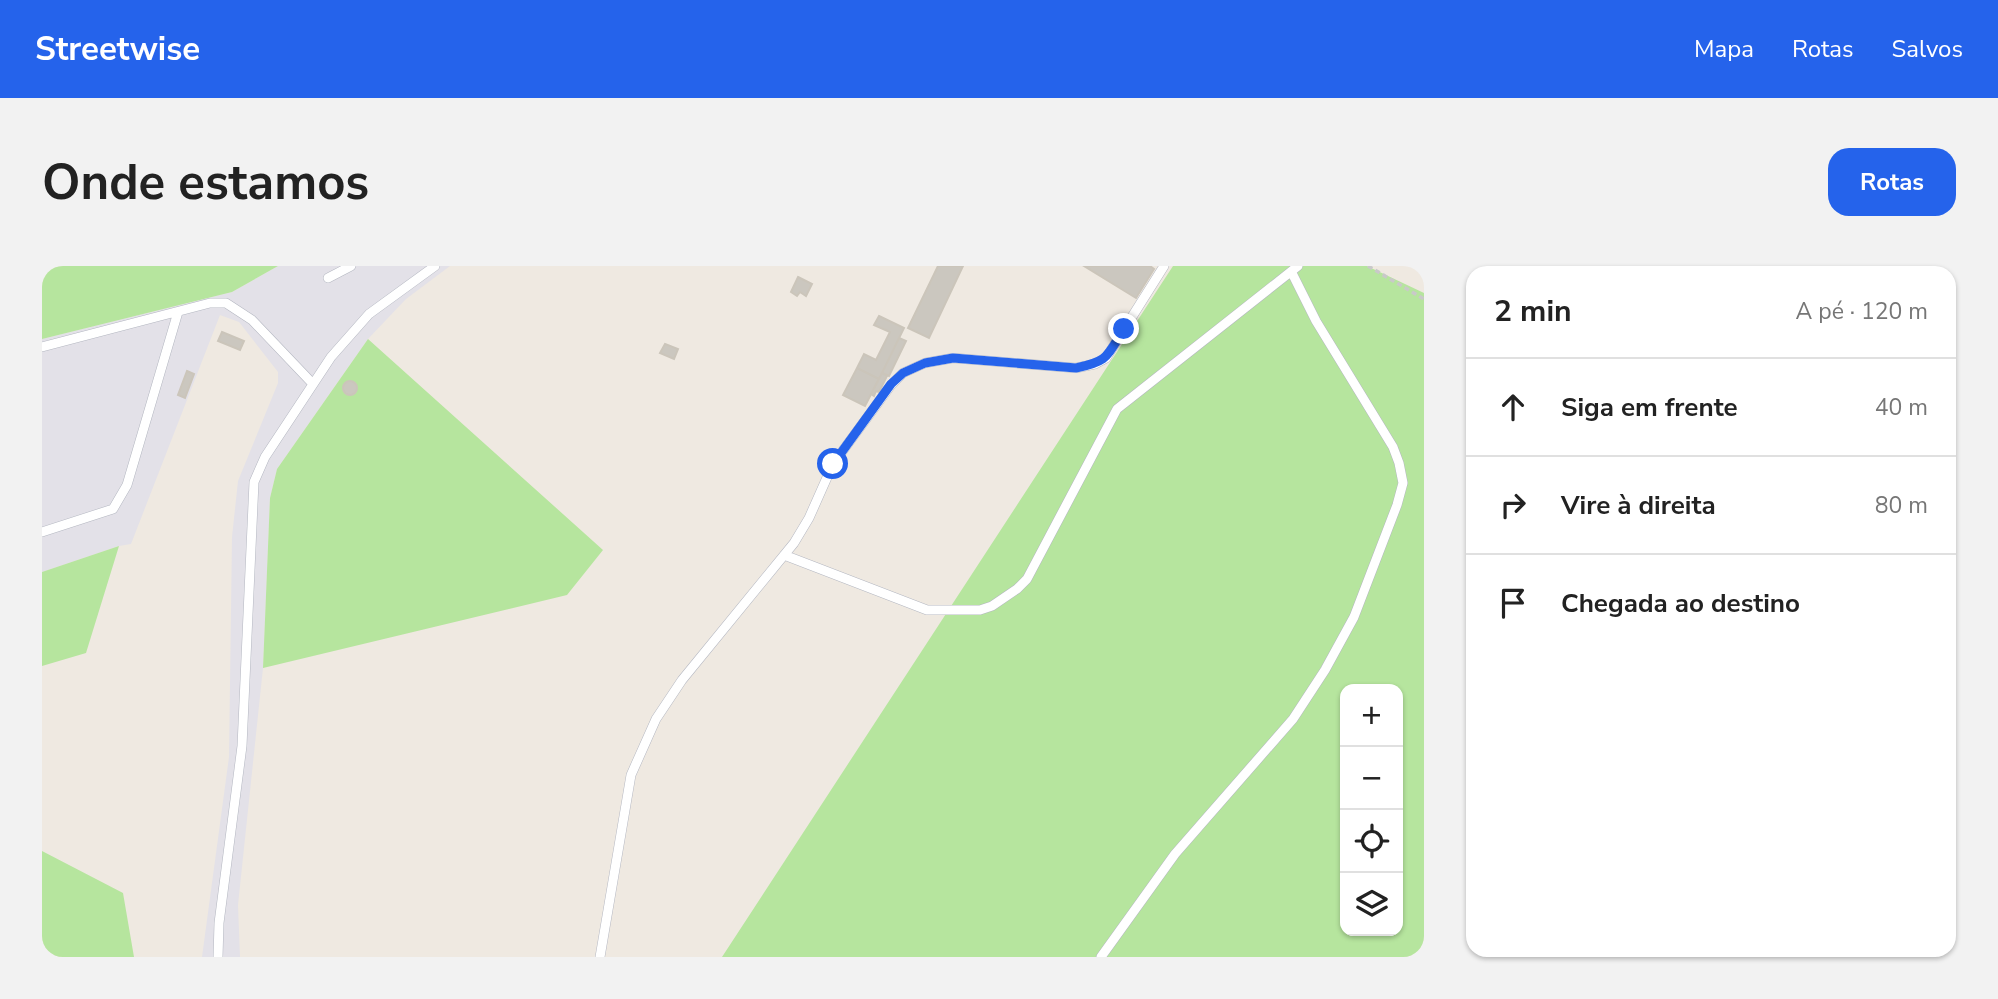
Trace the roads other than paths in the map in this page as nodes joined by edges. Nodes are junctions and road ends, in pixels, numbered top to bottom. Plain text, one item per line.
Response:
1 (351, 266) edge
2 (435, 266) edge
3 (1164, 266) edge
4 (1295, 269) edge
5 (328, 278) dead end
6 (178, 312) junction
7 (42, 347) edge
8 (313, 384) junction
9 (42, 532) edge
10 (785, 555) junction
11 (218, 957) edge
12 (600, 957) edge
13 (1101, 957) edge

1 - 5 lane
2 - 8 lane
3 - 10 lane
4 - 10 lane
4 - 13 lane
6 - 7 lane
6 - 8 lane
6 - 9 lane
8 - 11 lane
10 - 12 lane

